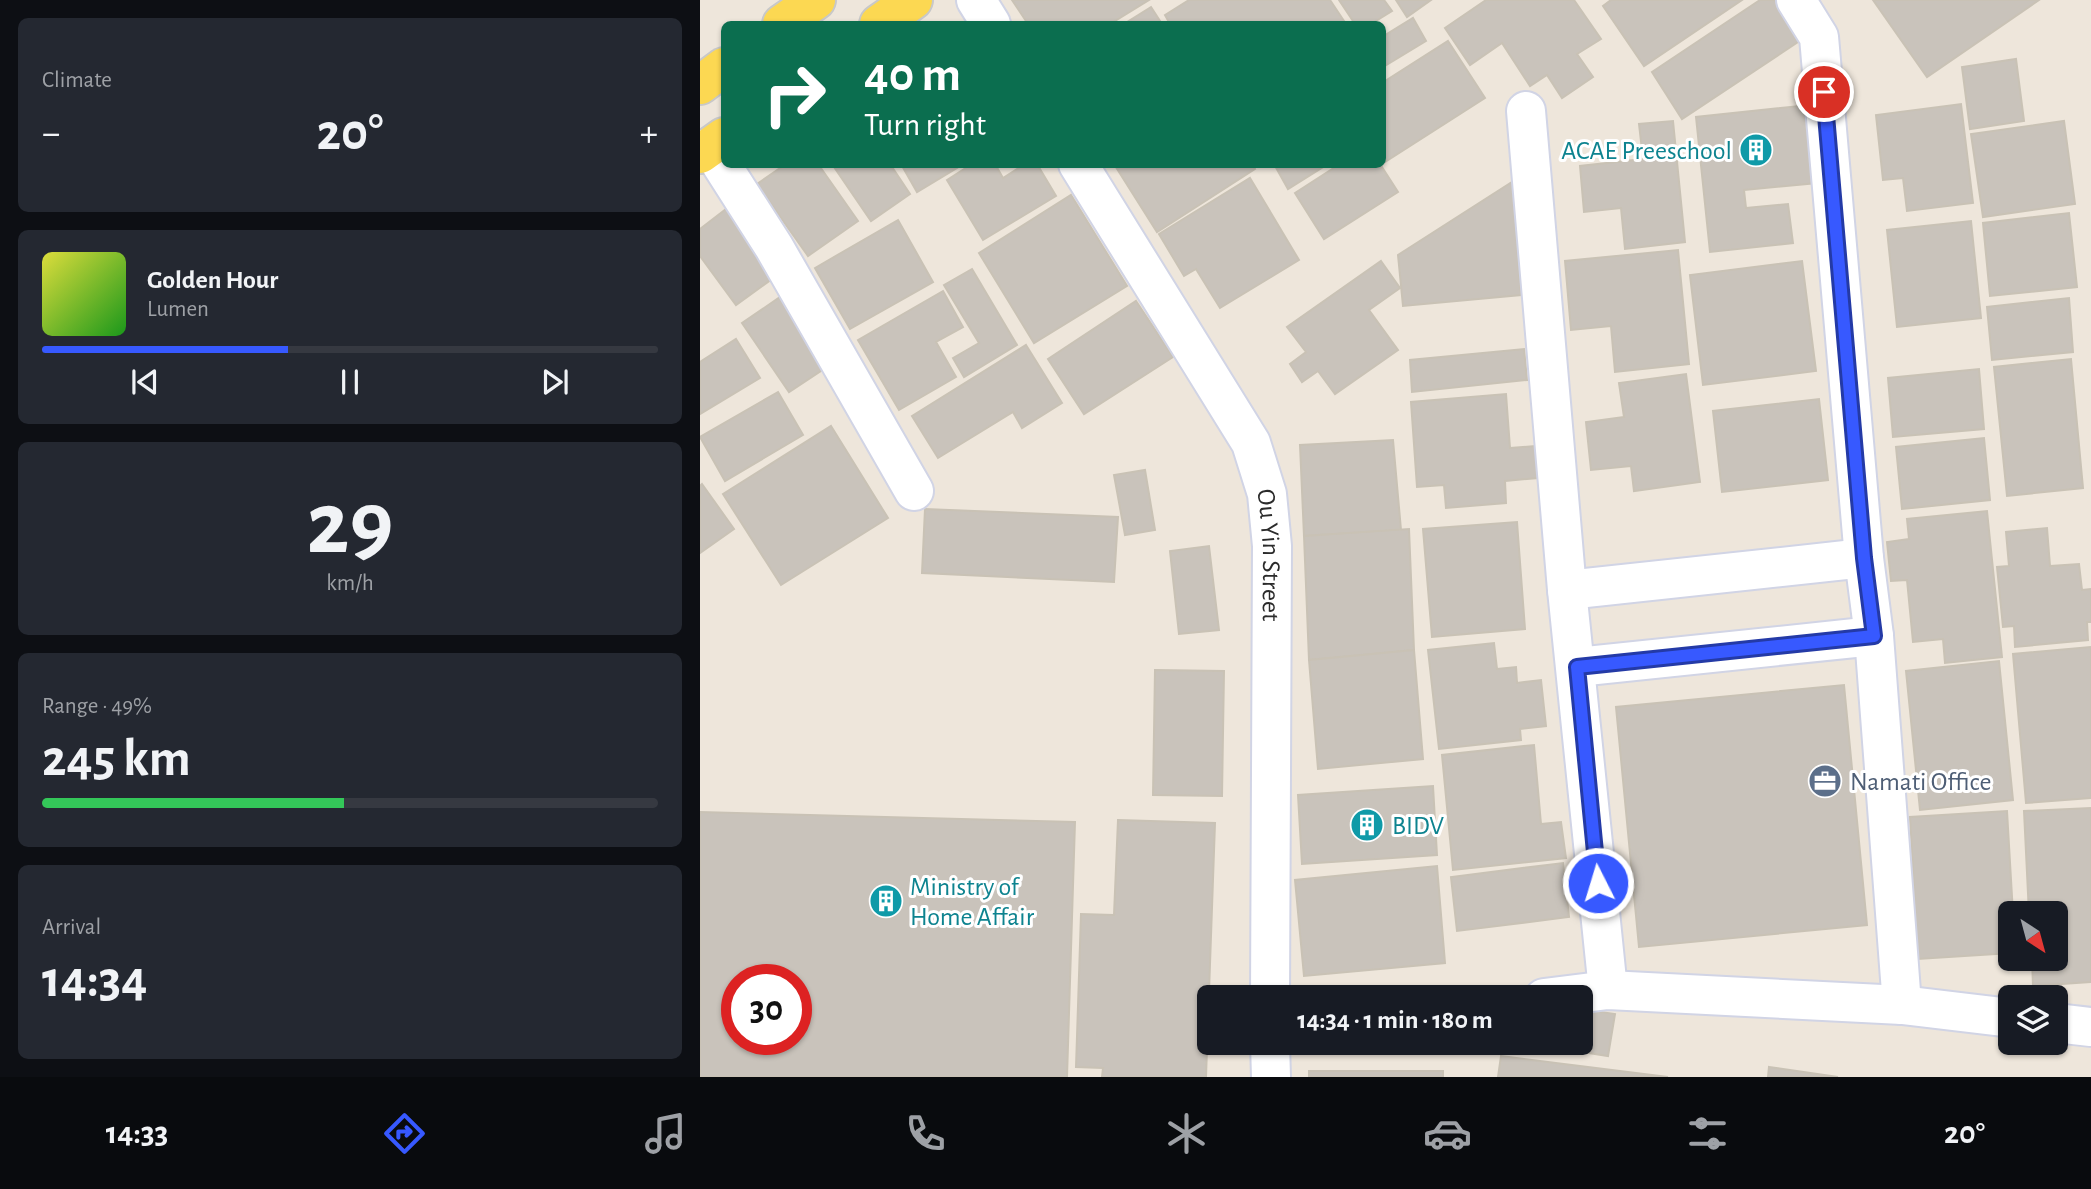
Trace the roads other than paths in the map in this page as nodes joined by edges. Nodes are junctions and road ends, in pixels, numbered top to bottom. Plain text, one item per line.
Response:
1 (816, 0) edge
2 (976, 0) edge
3 (1796, 0) edge
4 (786, 21) edge
5 (989, 21) edge
6 (721, 69) edge
7 (700, 85) edge
8 (1526, 111) dead end
9 (711, 146) edge
10 (721, 162) edge
11 (725, 168) edge
12 (1080, 168) edge
13 (914, 491) dead end
14 (1864, 558) junction
15 (1567, 590) junction
16 (1874, 636) junction
17 (1577, 667) junction
18 (1270, 985) edge
19 (1608, 990) junction
20 (1593, 992) edge
21 (1902, 1005) junction
22 (1998, 1016) edge
23 (2068, 1024) edge
24 (2091, 1027) edge
25 (1270, 1055) edge
26 (1271, 1077) edge

1 - 4 main road
2 - 5 street
3 - 14 street
6 - 7 main road
8 - 15 street
9 - 10 street
11 - 13 street
12 - 18 street, Ou Yin Street
14 - 15 street
14 - 16 street
15 - 17 street
16 - 17 street
16 - 21 street
17 - 19 street
19 - 20 street
19 - 21 street
21 - 22 street
23 - 24 street
25 - 26 street

